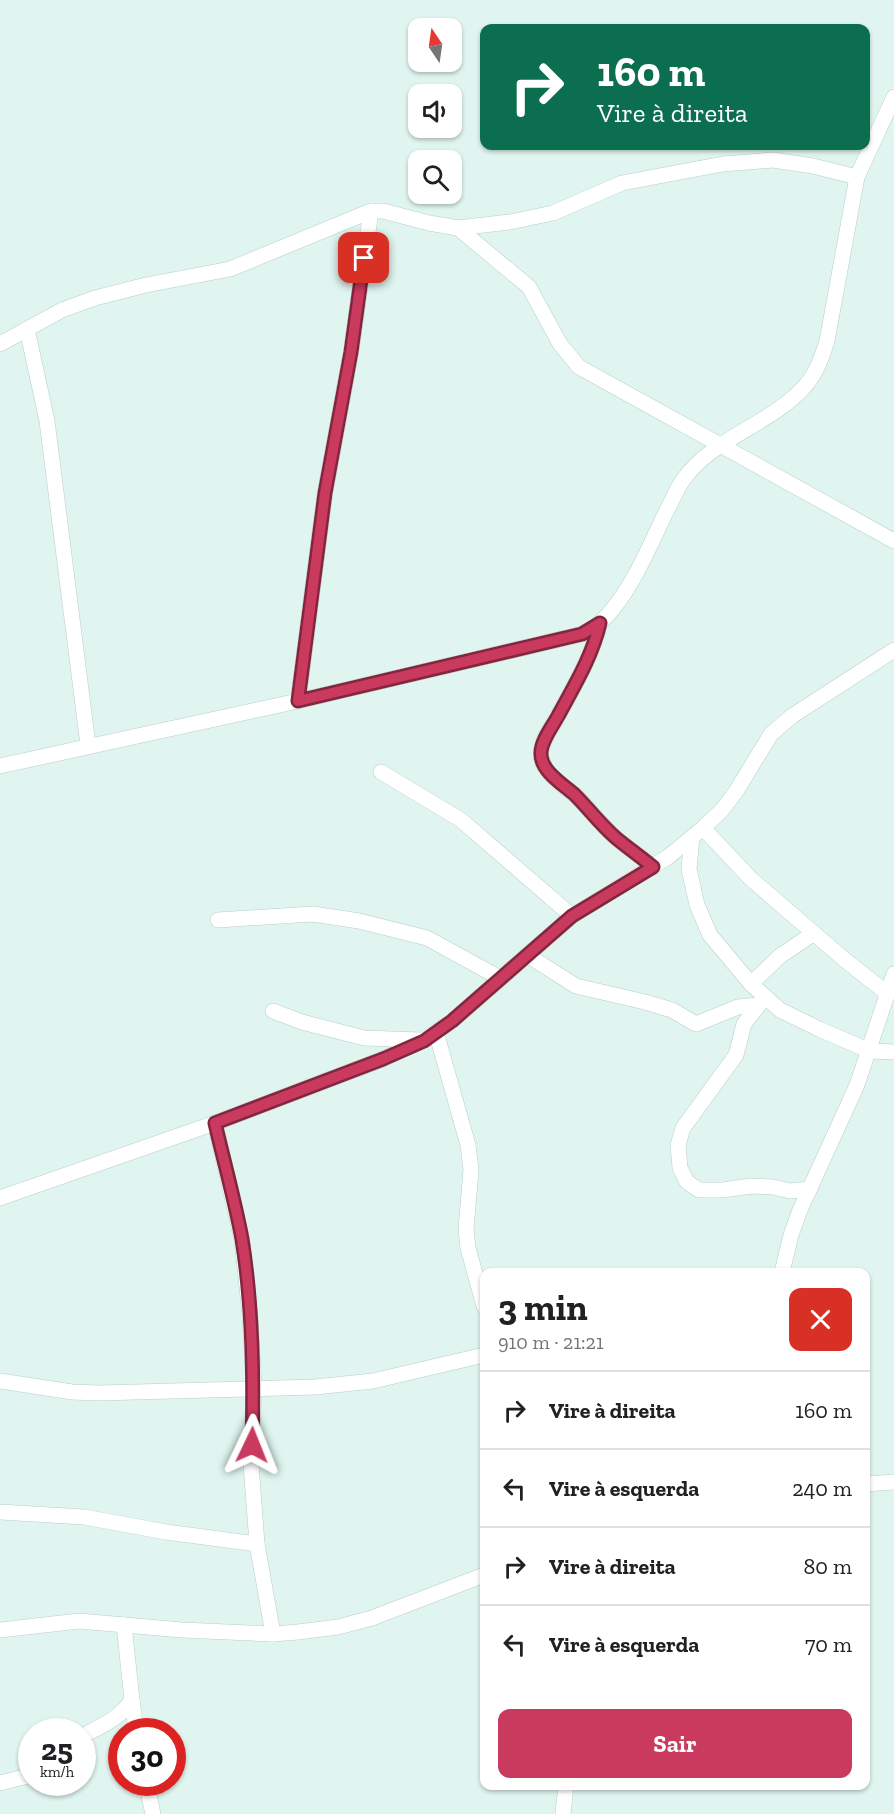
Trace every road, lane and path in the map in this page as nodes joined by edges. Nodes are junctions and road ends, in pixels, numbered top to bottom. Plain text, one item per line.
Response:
1 (894, 97) edge
2 (870, 149) edge
3 (869, 150) edge
4 (857, 177) junction
5 (370, 211) junction
6 (458, 228) junction
7 (27, 329) junction
8 (0, 344) edge
9 (722, 444) junction
10 (894, 541) edge
11 (600, 623) junction
12 (893, 652) edge
13 (298, 701) junction
14 (88, 745) junction
15 (0, 766) edge
16 (381, 772) dead end
17 (698, 833) junction
18 (668, 857) junction
19 (653, 867) junction
20 (689, 869) junction
21 (572, 916) junction
22 (218, 920) dead end
23 (814, 933) junction
24 (527, 955) junction
25 (894, 974) edge
26 (500, 978) junction
27 (751, 984) junction
28 (888, 994) junction
29 (762, 1001) junction
30 (273, 1011) dead end
31 (430, 1036) junction
32 (870, 1051) junction
33 (894, 1052) edge
34 (215, 1123) junction
35 (810, 1189) junction
36 (790, 1191) junction
37 (0, 1198) edge
38 (800, 1210) junction
39 (783, 1268) edge
40 (480, 1292) edge
41 (480, 1356) edge
42 (0, 1381) edge
43 (254, 1388) junction
44 (894, 1482) edge
45 (870, 1484) edge
46 (0, 1512) edge
47 (257, 1544) junction
48 (480, 1577) edge
49 (124, 1625) junction
50 (0, 1630) edge
51 (273, 1634) junction
52 (132, 1700) junction
53 (134, 1718) edge
54 (96, 1729) edge
55 (18, 1778) edge
56 (0, 1783) edge
57 (565, 1790) edge
58 (149, 1796) edge
59 (153, 1814) edge
60 (562, 1814) edge

1 - 2 street
3 - 4 street
4 - 6 street
4 - 9 street
5 - 6 street
5 - 7 street
5 - 13 street
6 - 9 street
7 - 8 street
7 - 14 street
9 - 10 street
9 - 11 street
11 - 13 street
11 - 19 street
12 - 17 street
13 - 14 street
14 - 15 street
16 - 21 street
17 - 18 street
17 - 20 street
17 - 23 street
18 - 19 street
18 - 20 street
19 - 21 street
20 - 27 street
21 - 24 street
22 - 26 street
23 - 27 street
23 - 28 street
24 - 26 street
24 - 29 street
25 - 28 street
26 - 31 street
27 - 29 street
28 - 32 street
29 - 32 street
29 - 36 street
30 - 31 street
31 - 34 street
31 - 40 street
32 - 33 street
32 - 35 street
34 - 37 street
34 - 43 street
35 - 36 street
35 - 38 street
36 - 38 street
38 - 39 street
41 - 43 street
42 - 43 street
43 - 47 street
44 - 45 street
46 - 47 street
47 - 51 street
48 - 51 street
49 - 50 street
49 - 51 street
49 - 52 street
52 - 53 street
52 - 54 street
55 - 56 street
57 - 60 street
58 - 59 street

